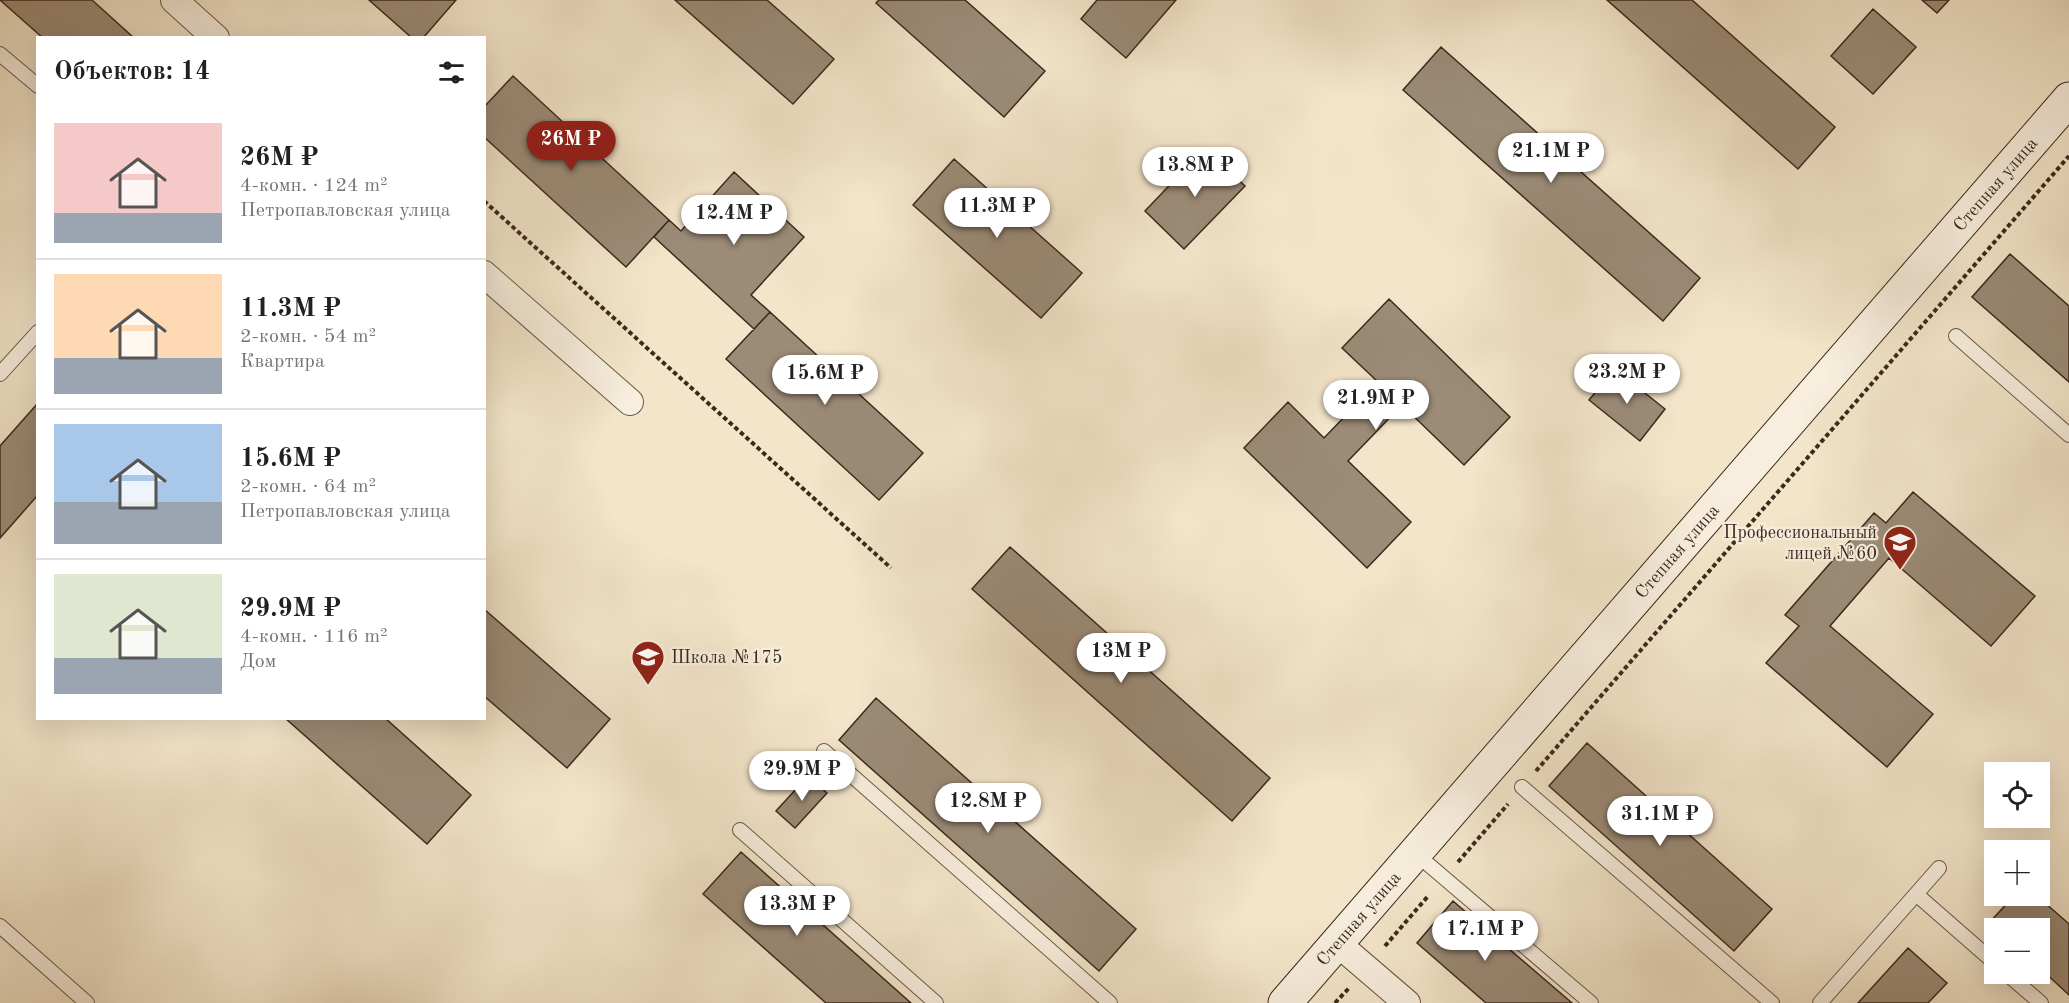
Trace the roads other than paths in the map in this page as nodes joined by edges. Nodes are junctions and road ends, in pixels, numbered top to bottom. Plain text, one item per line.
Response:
1 (174, 0) edge
2 (214, 36) edge
3 (0, 54) edge
4 (36, 84) edge
5 (2069, 99) edge
6 (486, 276) edge
7 (36, 334) edge
8 (1956, 336) dead end
9 (0, 374) edge
10 (630, 402) dead end
11 (2069, 435) edge
12 (824, 752) dead end
13 (1522, 787) road end
14 (740, 830) dead end
15 (1415, 853) junction
16 (1939, 868) dead end
17 (1916, 894) junction
18 (0, 926) edge
19 (1337, 942) junction
20 (1984, 953) edge
21 (2019, 984) edge
22 (87, 1003) edge
23 (936, 1003) edge
24 (1110, 1003) edge
25 (1285, 1003) edge
26 (1407, 1003) edge
27 (1591, 1003) edge
28 (1772, 1003) edge
29 (1820, 1003) edge
30 (2041, 1003) edge

1 - 2 street
3 - 4 lane
5 - 15 street, Степная улица
6 - 10 street
7 - 9 lane
8 - 11 lane
12 - 24 lane
13 - 28 lane
14 - 23 lane
15 - 19 street, Степная улица
15 - 27 lane
16 - 17 lane
17 - 20 lane
17 - 29 lane
18 - 22 lane
19 - 25 street, Степная улица
19 - 26 street
21 - 30 lane

